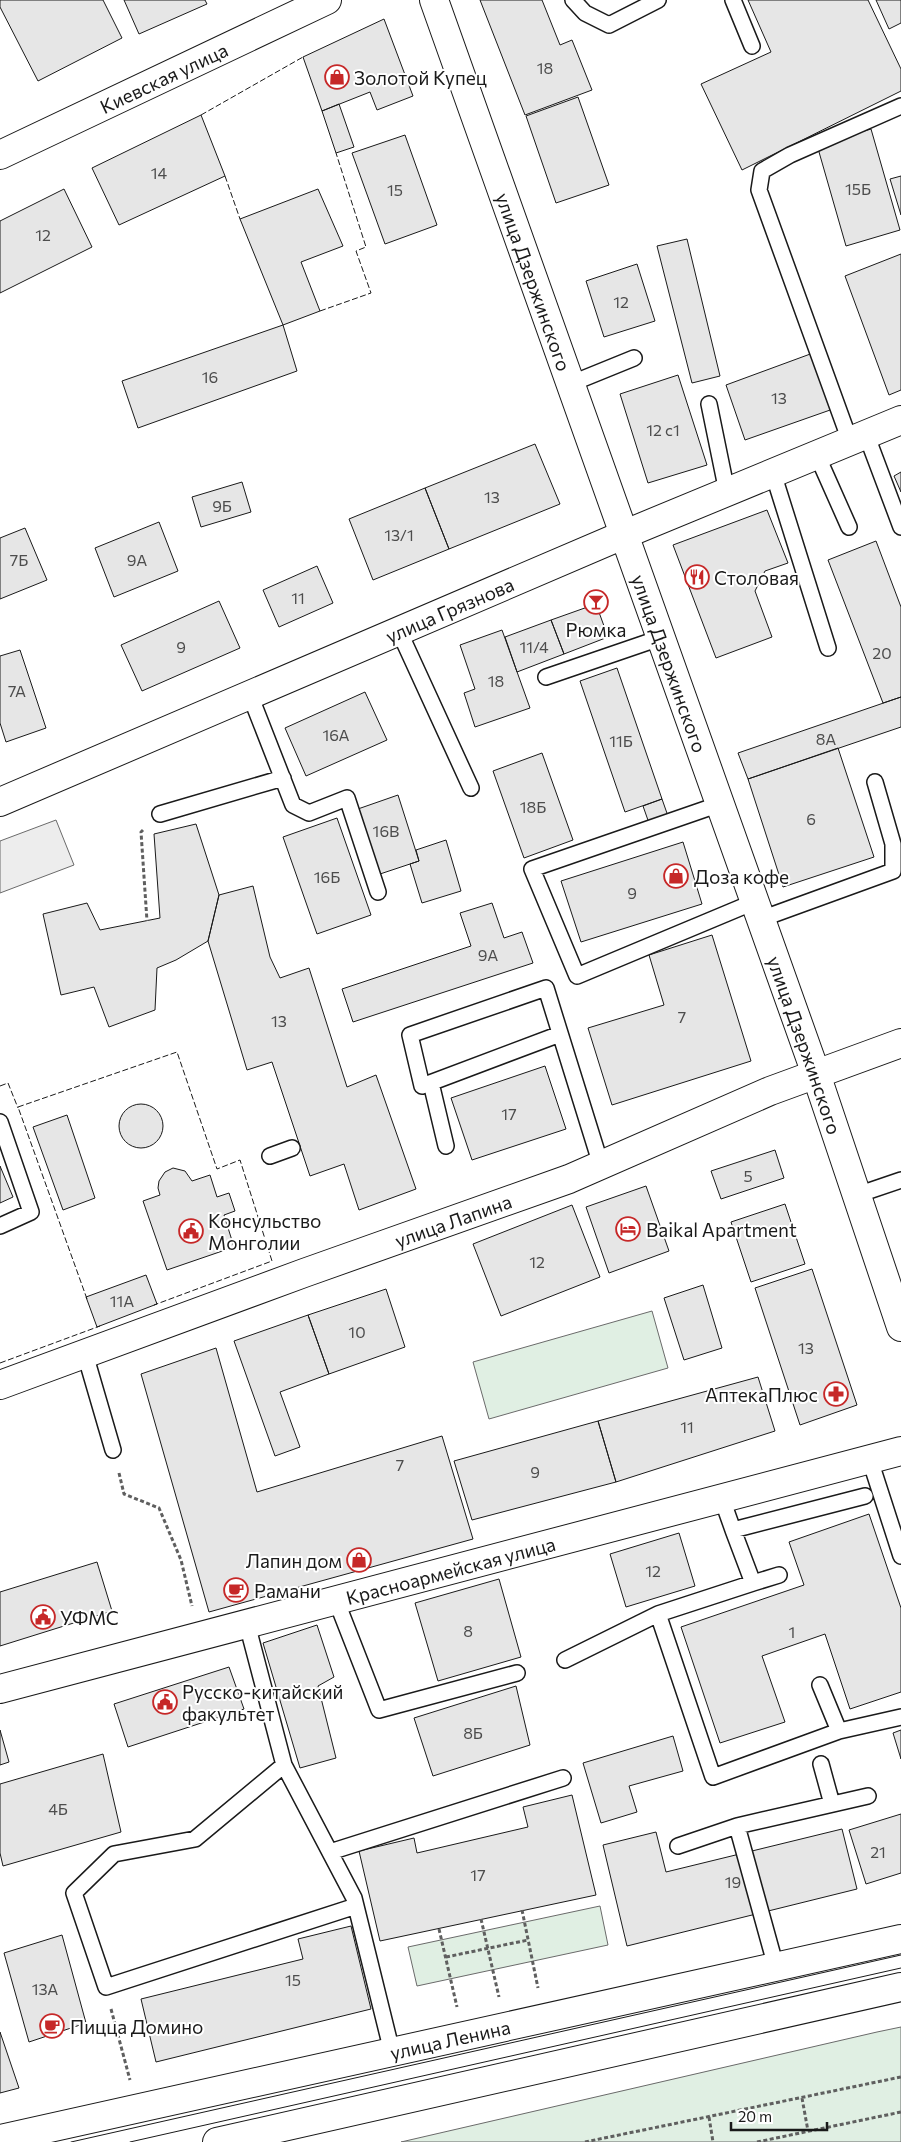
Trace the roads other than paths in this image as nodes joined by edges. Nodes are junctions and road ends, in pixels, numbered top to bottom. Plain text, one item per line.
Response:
1 (327, 0) edge
2 (434, 0) edge
3 (573, 0) edge
4 (658, 0) edge
5 (733, 0) edge
6 (752, 46) dead end
7 (901, 106) edge
8 (0, 155) edge
9 (634, 358) dead end
10 (570, 384) junction
11 (709, 404) dead end
12 (901, 420) edge
13 (858, 438) junction
14 (817, 455) junction
15 (773, 473) junction
16 (727, 492) junction
17 (849, 527) dead end
18 (901, 527) edge
19 (623, 535) junction
20 (399, 631) junction
21 (660, 638) junction
22 (828, 648) dead end
23 (546, 677) dead end
24 (250, 695) junction
25 (283, 778) junction
26 (875, 782) dead end
27 (471, 788) dead end
28 (0, 802) edge
29 (720, 804) junction
30 (160, 814) road end
31 (378, 892) dead end
32 (757, 910) junction
33 (560, 1034) junction
34 (901, 1043) edge
35 (816, 1074) junction
36 (431, 1083) junction
37 (0, 1122) edge
38 (446, 1146) dead end
39 (292, 1148) dead end
40 (270, 1156) dead end
41 (601, 1165) junction
42 (901, 1180) edge
43 (857, 1194) junction
44 (0, 1226) edge
45 (901, 1327) edge
46 (85, 1354) junction
47 (0, 1385) edge
48 (113, 1450) road end
49 (901, 1451) edge
50 (870, 1460) junction
51 (865, 1496) dead end
52 (722, 1499) junction
53 (733, 1530) junction
54 (901, 1556) edge
55 (779, 1575) dead end
56 (753, 1583) junction
57 (336, 1600) junction
58 (658, 1614) junction
59 (247, 1624) junction
60 (565, 1660) dead end
61 (517, 1674) dead end
62 (820, 1685) dead end
63 (0, 1689) edge
64 (901, 1717) edge
65 (839, 1731) junction
66 (284, 1764) junction
67 (821, 1764) dead end
68 (563, 1778) dead end
69 (868, 1796) dead end
70 (832, 1804) junction
71 (737, 1826) junction
72 (678, 1846) dead end
73 (330, 1852) junction
74 (356, 1906) junction
75 (901, 1939) edge
76 (776, 1967) junction
77 (901, 1987) edge
78 (392, 2052) junction
79 (0, 2138) edge
80 (217, 2142) edge

1 - 8 street, Киевская улица
2 - 10 street, улица Дзержинского
3 - 4 lane
5 - 6 lane
7 - 13 lane
9 - 10 lane
10 - 19 street, улица Дзержинского
11 - 16 lane
12 - 13 street, улица Грязнова
13 - 14 street, улица Грязнова
13 - 18 lane
14 - 15 street, улица Грязнова
14 - 17 lane
15 - 16 street, улица Грязнова
15 - 22 lane
16 - 19 street, улица Грязнова
19 - 20 street, улица Грязнова
19 - 21 street, улица Дзержинского
20 - 24 street, улица Грязнова
20 - 27 lane
21 - 23 lane
21 - 29 street, улица Дзержинского
24 - 25 lane
24 - 28 street, улица Грязнова
25 - 30 lane
25 - 31 lane
26 - 32 lane
29 - 32 street, улица Дзержинского
29 - 32 lane
32 - 35 street, улица Дзержинского
33 - 36 lane
33 - 36 lane
33 - 41 lane
34 - 35 street, улица Лапина
35 - 41 street, улица Лапина
35 - 43 street, улица Дзержинского
36 - 38 lane
37 - 44 lane
39 - 40 lane
41 - 46 street, улица Лапина
42 - 43 lane
43 - 45 street, улица Дзержинского
46 - 47 street, улица Лапина
46 - 48 lane
49 - 50 street, Красноармейская улица
50 - 52 street, Красноармейская улица
50 - 54 lane
51 - 53 lane
52 - 53 lane
52 - 57 street, Красноармейская улица
53 - 56 lane
55 - 56 lane
56 - 58 lane
57 - 59 street, Красноармейская улица
57 - 61 lane
58 - 60 lane
58 - 65 lane
59 - 63 street, Красноармейская улица
59 - 66 lane
62 - 65 lane
64 - 65 lane
66 - 73 lane
66 - 74 lane
67 - 70 lane
68 - 73 lane
69 - 70 lane
70 - 71 lane
71 - 72 lane
71 - 76 lane
73 - 74 lane
74 - 78 lane
75 - 76 street, улица Ленина
76 - 78 street, улица Ленина
77 - 80 street
78 - 79 street, улица Ленина

